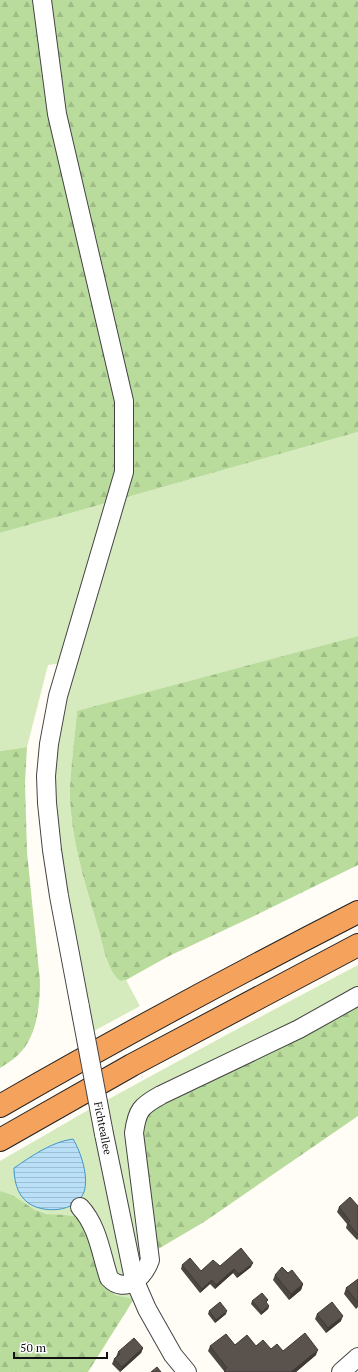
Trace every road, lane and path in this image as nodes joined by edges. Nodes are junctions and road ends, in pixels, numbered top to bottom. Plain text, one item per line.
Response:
1 (42, 0) edge
2 (358, 912) edge
3 (358, 946) edge
4 (358, 996) edge
5 (0, 1106) edge
6 (0, 1140) edge
7 (80, 1207) dead end
8 (134, 1281) junction
9 (358, 1357) edge
10 (187, 1372) edge
11 (341, 1372) edge

1 - 8 street, Fichteallee, bridge
2 - 5 highway
3 - 6 highway
4 - 8 street
7 - 8 street
8 - 10 street, Fichteallee
9 - 11 street

